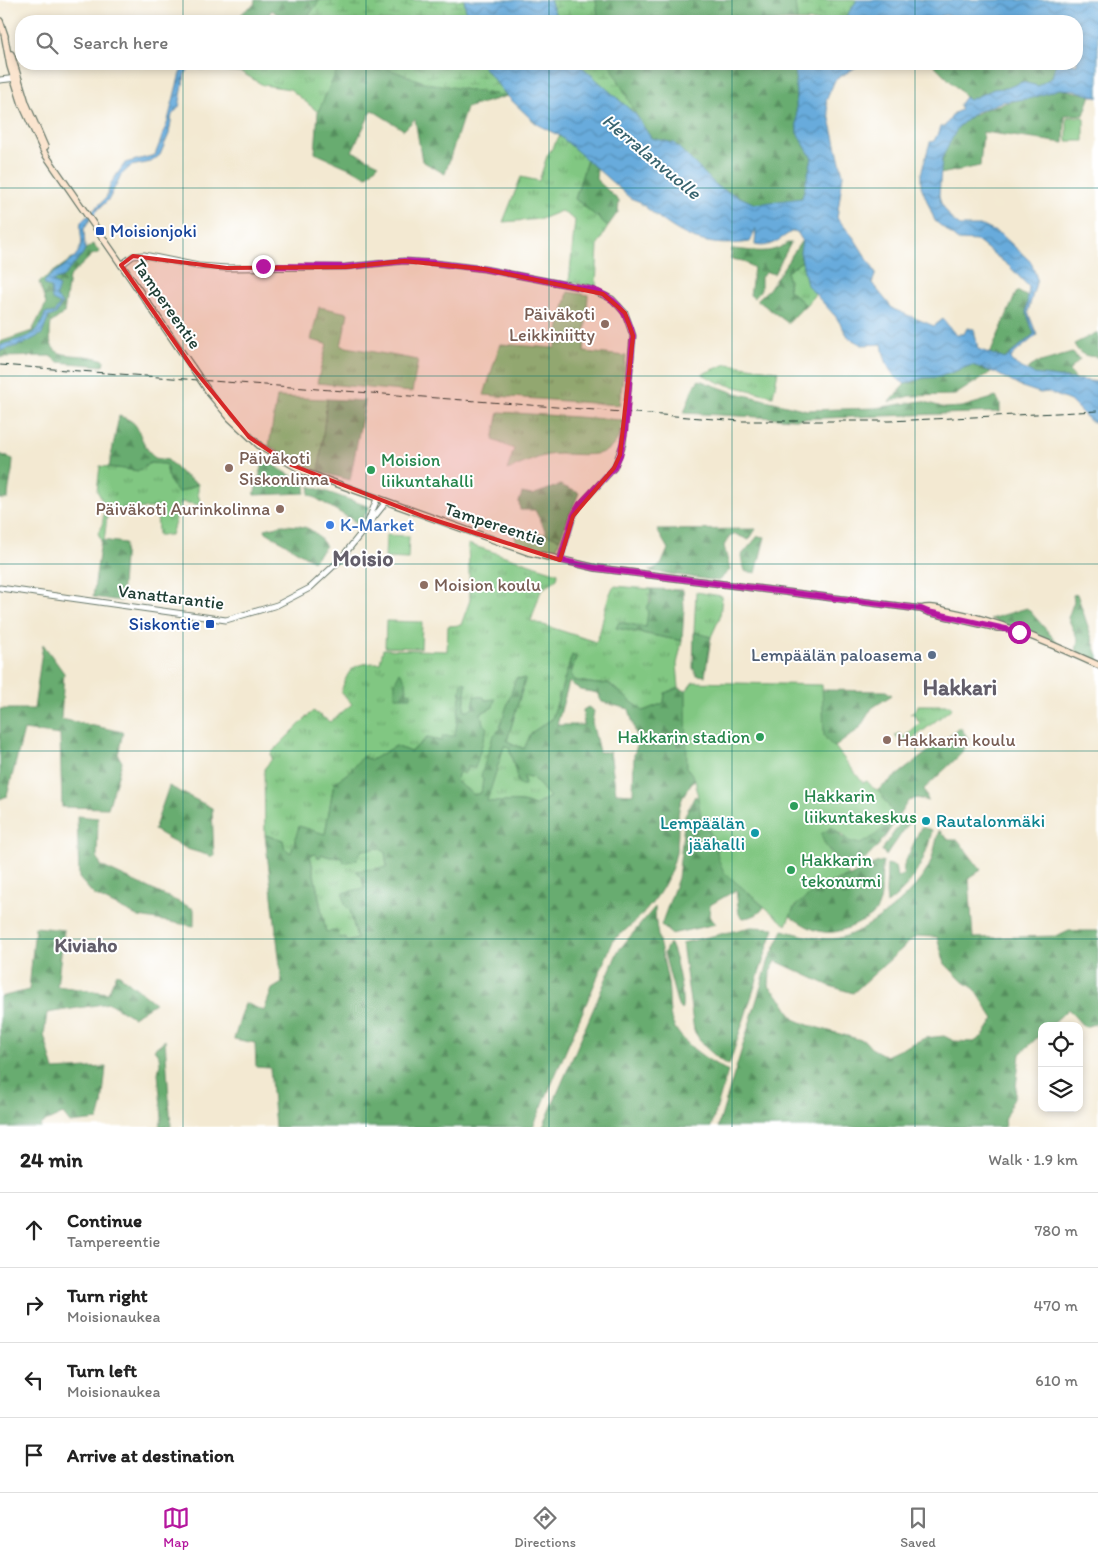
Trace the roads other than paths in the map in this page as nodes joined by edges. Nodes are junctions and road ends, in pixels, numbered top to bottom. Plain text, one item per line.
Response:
1 (0, 21) edge
2 (16, 78) junction
3 (0, 80) edge
4 (121, 265) junction
5 (377, 499) junction
6 (386, 502) junction
7 (365, 527) junction
8 (560, 560) junction
9 (0, 588) edge
10 (1098, 665) edge

1 - 2 main road, Tampereentie
2 - 3 street
2 - 4 main road, Tampereentie
4 - 5 main road, Tampereentie, bridge
4 - 8 street
5 - 6 main road, Tampereentie
5 - 7 street, Vanattarantie
6 - 7 street, Vanattarantie
6 - 8 main road, Tampereentie
7 - 9 street, Vanattarantie
8 - 10 main road, Tampereentie

